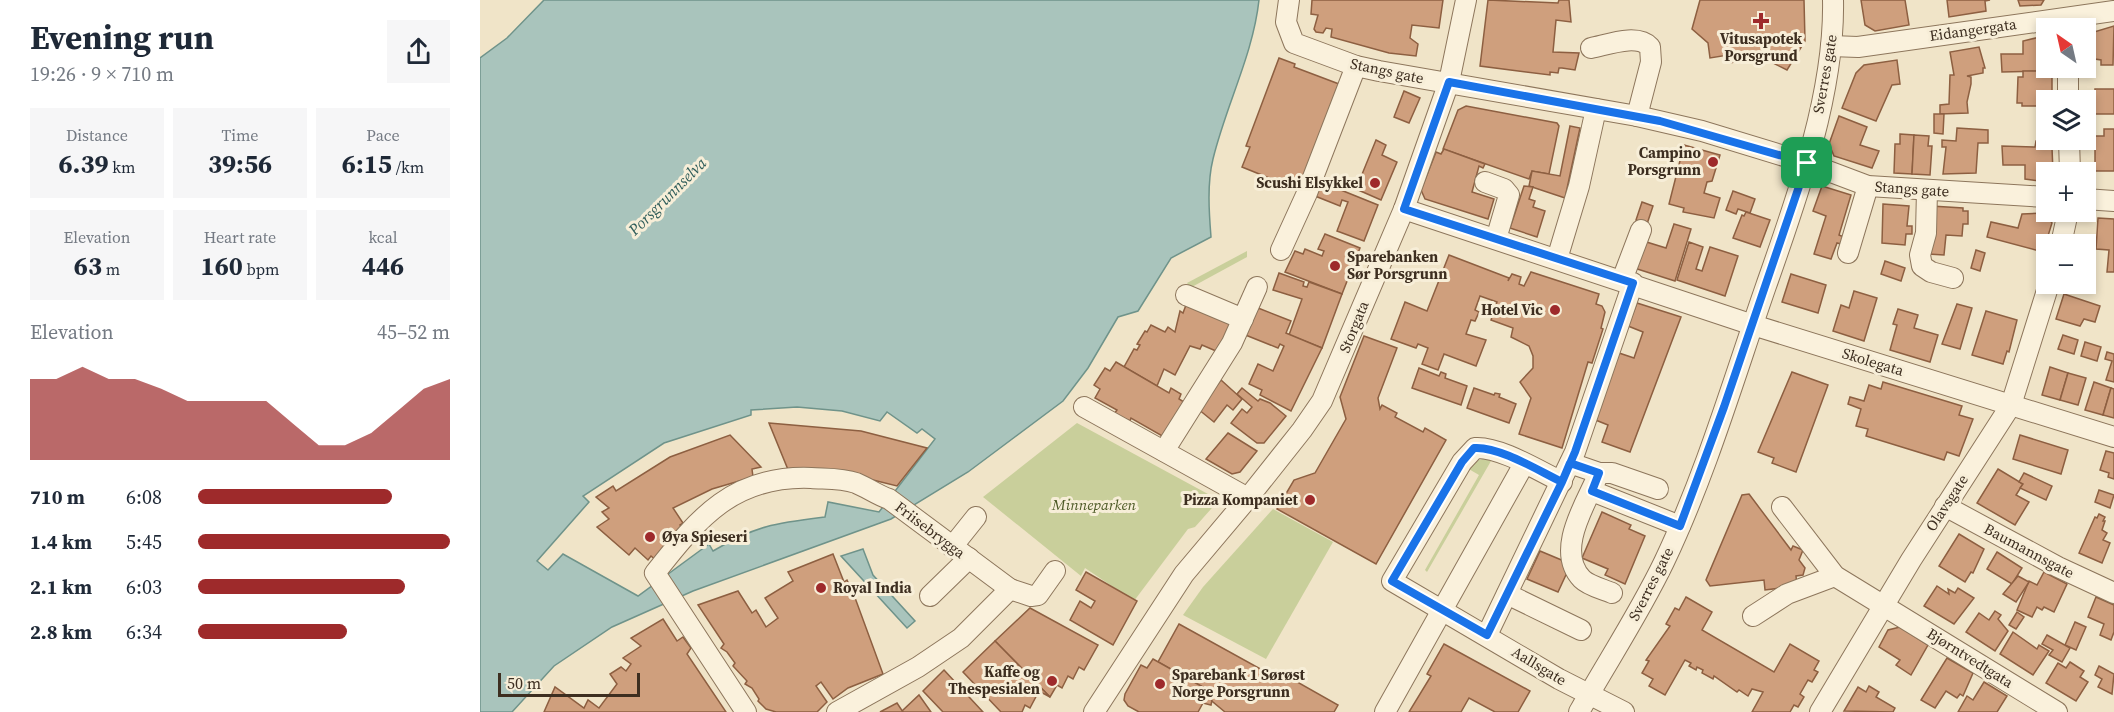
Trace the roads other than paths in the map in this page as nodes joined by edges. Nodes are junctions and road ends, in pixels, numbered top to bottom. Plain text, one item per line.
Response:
1 (1289, 0) edge
2 (1466, 0) edge
3 (1833, 0) edge
4 (2114, 11) edge
5 (2066, 15) edge
6 (1831, 46) junction
7 (1591, 48) dead end
8 (1356, 66) junction
9 (1449, 82) junction
10 (1596, 109) junction
11 (1637, 116) junction
12 (1807, 163) junction
13 (1485, 182) dead end
14 (1868, 186) junction
15 (1927, 190) junction
16 (2036, 196) edge
17 (2096, 200) edge
18 (2114, 201) edge
19 (1404, 209) junction
20 (1641, 230) dead end
21 (1496, 239) junction
22 (1281, 250) dead end
23 (1848, 254) dead end
24 (1557, 259) junction
25 (1953, 278) dead end
26 (1628, 282) junction
27 (1257, 287) dead end
28 (2046, 294) edge
29 (1186, 295) dead end
30 (1243, 319) junction
31 (1753, 325) junction
32 (2012, 405) junction
33 (1084, 407) dead end
34 (2114, 437) edge
35 (1164, 451) junction
36 (1570, 463) junction
37 (1524, 464) junction
38 (1562, 482) junction
39 (1596, 482) junction
40 (798, 489) dead end
41 (1658, 489) dead end
42 (882, 497) junction
43 (1248, 498) junction
44 (1945, 506) junction
45 (1782, 507) dead end
46 (976, 517) dead end
47 (1680, 526) junction
48 (952, 546) junction
49 (969, 558) junction
50 (1054, 571) dead end
51 (1835, 576) junction
52 (1010, 589) junction
53 (1612, 593) dead end
54 (2114, 593) edge
55 (1507, 594) junction
56 (930, 596) dead end
57 (1884, 605) junction
58 (1443, 610) junction
59 (1753, 616) dead end
60 (1581, 630) dead end
61 (1487, 635) junction
62 (1589, 694) junction
63 (746, 712) edge
64 (837, 712) edge
65 (1096, 712) edge
66 (1385, 712) edge
67 (1579, 712) edge
68 (1624, 712) edge
69 (1820, 712) edge
70 (2057, 712) edge

1 - 8 street, Stangs gate
2 - 9 street, Storgata
3 - 6 street, Sverres gate
4 - 5 street, Eidangergata
5 - 6 street, Eidangergata
6 - 12 street, Sverres gate
7 - 11 street
8 - 9 street, Stangs gate
8 - 22 street
9 - 10 street, Stangs gate
9 - 19 street, Storgata
10 - 11 street, Stangs gate
10 - 24 street
11 - 12 street, Stangs gate
12 - 14 street, Stangs gate
12 - 31 street, Sverres gate
13 - 21 street
14 - 15 street, Stangs gate
14 - 23 street
15 - 16 street, Stangs gate
15 - 25 street
17 - 18 street
19 - 21 street, Skolegata
19 - 43 street, Storgata
20 - 26 street
21 - 24 street, Skolegata
24 - 26 street, Skolegata
26 - 31 street, Skolegata
26 - 36 street
27 - 30 street
28 - 32 street, Olavsgate
29 - 30 street
30 - 35 street
31 - 32 street, Skolegata
31 - 47 street, Sverres gate
32 - 34 street, Skolegata
32 - 44 street, Olavsgate
33 - 35 street
35 - 43 street
36 - 38 street
36 - 39 street
37 - 38 street
37 - 58 street
37 - 58 street, Aallsgate
38 - 55 street
39 - 41 street
39 - 47 street
39 - 53 street
40 - 42 street
42 - 48 street, Friisebrygga
42 - 63 street, Friisebrygga
43 - 65 street, Storgata
44 - 54 street, Baumannsgate
44 - 57 street, Olavsgate
45 - 51 street
46 - 48 street
47 - 62 street, Sverres gate
48 - 49 street, Friisebrygga
49 - 52 street, Friisebrygga
49 - 56 street
50 - 52 street
51 - 57 street, Bjørntvedtgata
51 - 59 street
52 - 64 street
55 - 60 street
55 - 61 street
57 - 69 street, Olavsgate
57 - 70 street, Bjørntvedtgata
58 - 61 street, Aallsgate
58 - 66 street
61 - 62 street, Aallsgate
62 - 67 street, Sverres gate
62 - 68 street, Aallsgate

